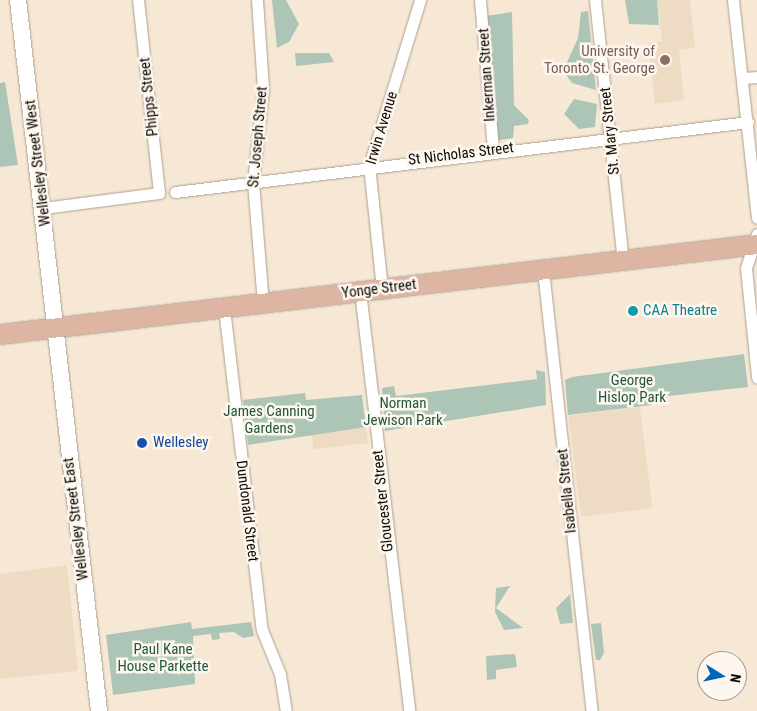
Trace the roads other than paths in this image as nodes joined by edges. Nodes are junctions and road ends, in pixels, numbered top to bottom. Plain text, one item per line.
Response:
1 (18, 0) edge
2 (138, 0) edge
3 (257, 0) edge
4 (420, 0) edge
5 (480, 0) edge
6 (595, 0) edge
7 (733, 0) edge
8 (757, 77) edge
9 (744, 78) junction
10 (748, 122) junction
11 (610, 136) junction
12 (493, 150) junction
13 (369, 166) junction
14 (253, 182) junction
15 (175, 192) dead end
16 (43, 208) junction
17 (757, 218) edge
18 (756, 241) edge
19 (623, 261) junction
20 (543, 270) junction
21 (382, 289) junction
22 (360, 292) junction
23 (263, 303) junction
24 (224, 308) junction
25 (56, 327) junction
26 (0, 334) edge
27 (757, 377) edge
28 (99, 711) edge
29 (286, 711) edge
30 (409, 711) edge
31 (592, 711) edge

1 - 16 street, Wellesley Street West
2 - 16 street, Phipps Street
3 - 14 street, St. Joseph Street
4 - 13 street, Irwin Avenue
5 - 12 street, Inkerman Street
6 - 11 street, St. Mary Street
7 - 9 street
8 - 9 street
9 - 10 street
10 - 11 street, St Nicholas Street
10 - 17 street
11 - 12 street, St Nicholas Street
11 - 19 street, St. Mary Street
12 - 13 street, St Nicholas Street
13 - 14 street, St Nicholas Street
13 - 21 street, Irwin Avenue
14 - 15 street, St Nicholas Street
14 - 23 street, St. Joseph Street
16 - 25 street, Wellesley Street West
18 - 19 main road, Yonge Street
18 - 27 street
19 - 20 main road, Yonge Street
20 - 21 main road, Yonge Street
20 - 31 street, Isabella Street
21 - 22 main road, Yonge Street
22 - 23 main road, Yonge Street
22 - 30 street, Gloucester Street
23 - 24 main road, Yonge Street
24 - 25 main road, Yonge Street
24 - 29 street, Dundonald Street
25 - 26 main road, Yonge Street
25 - 28 street, Wellesley Street East

